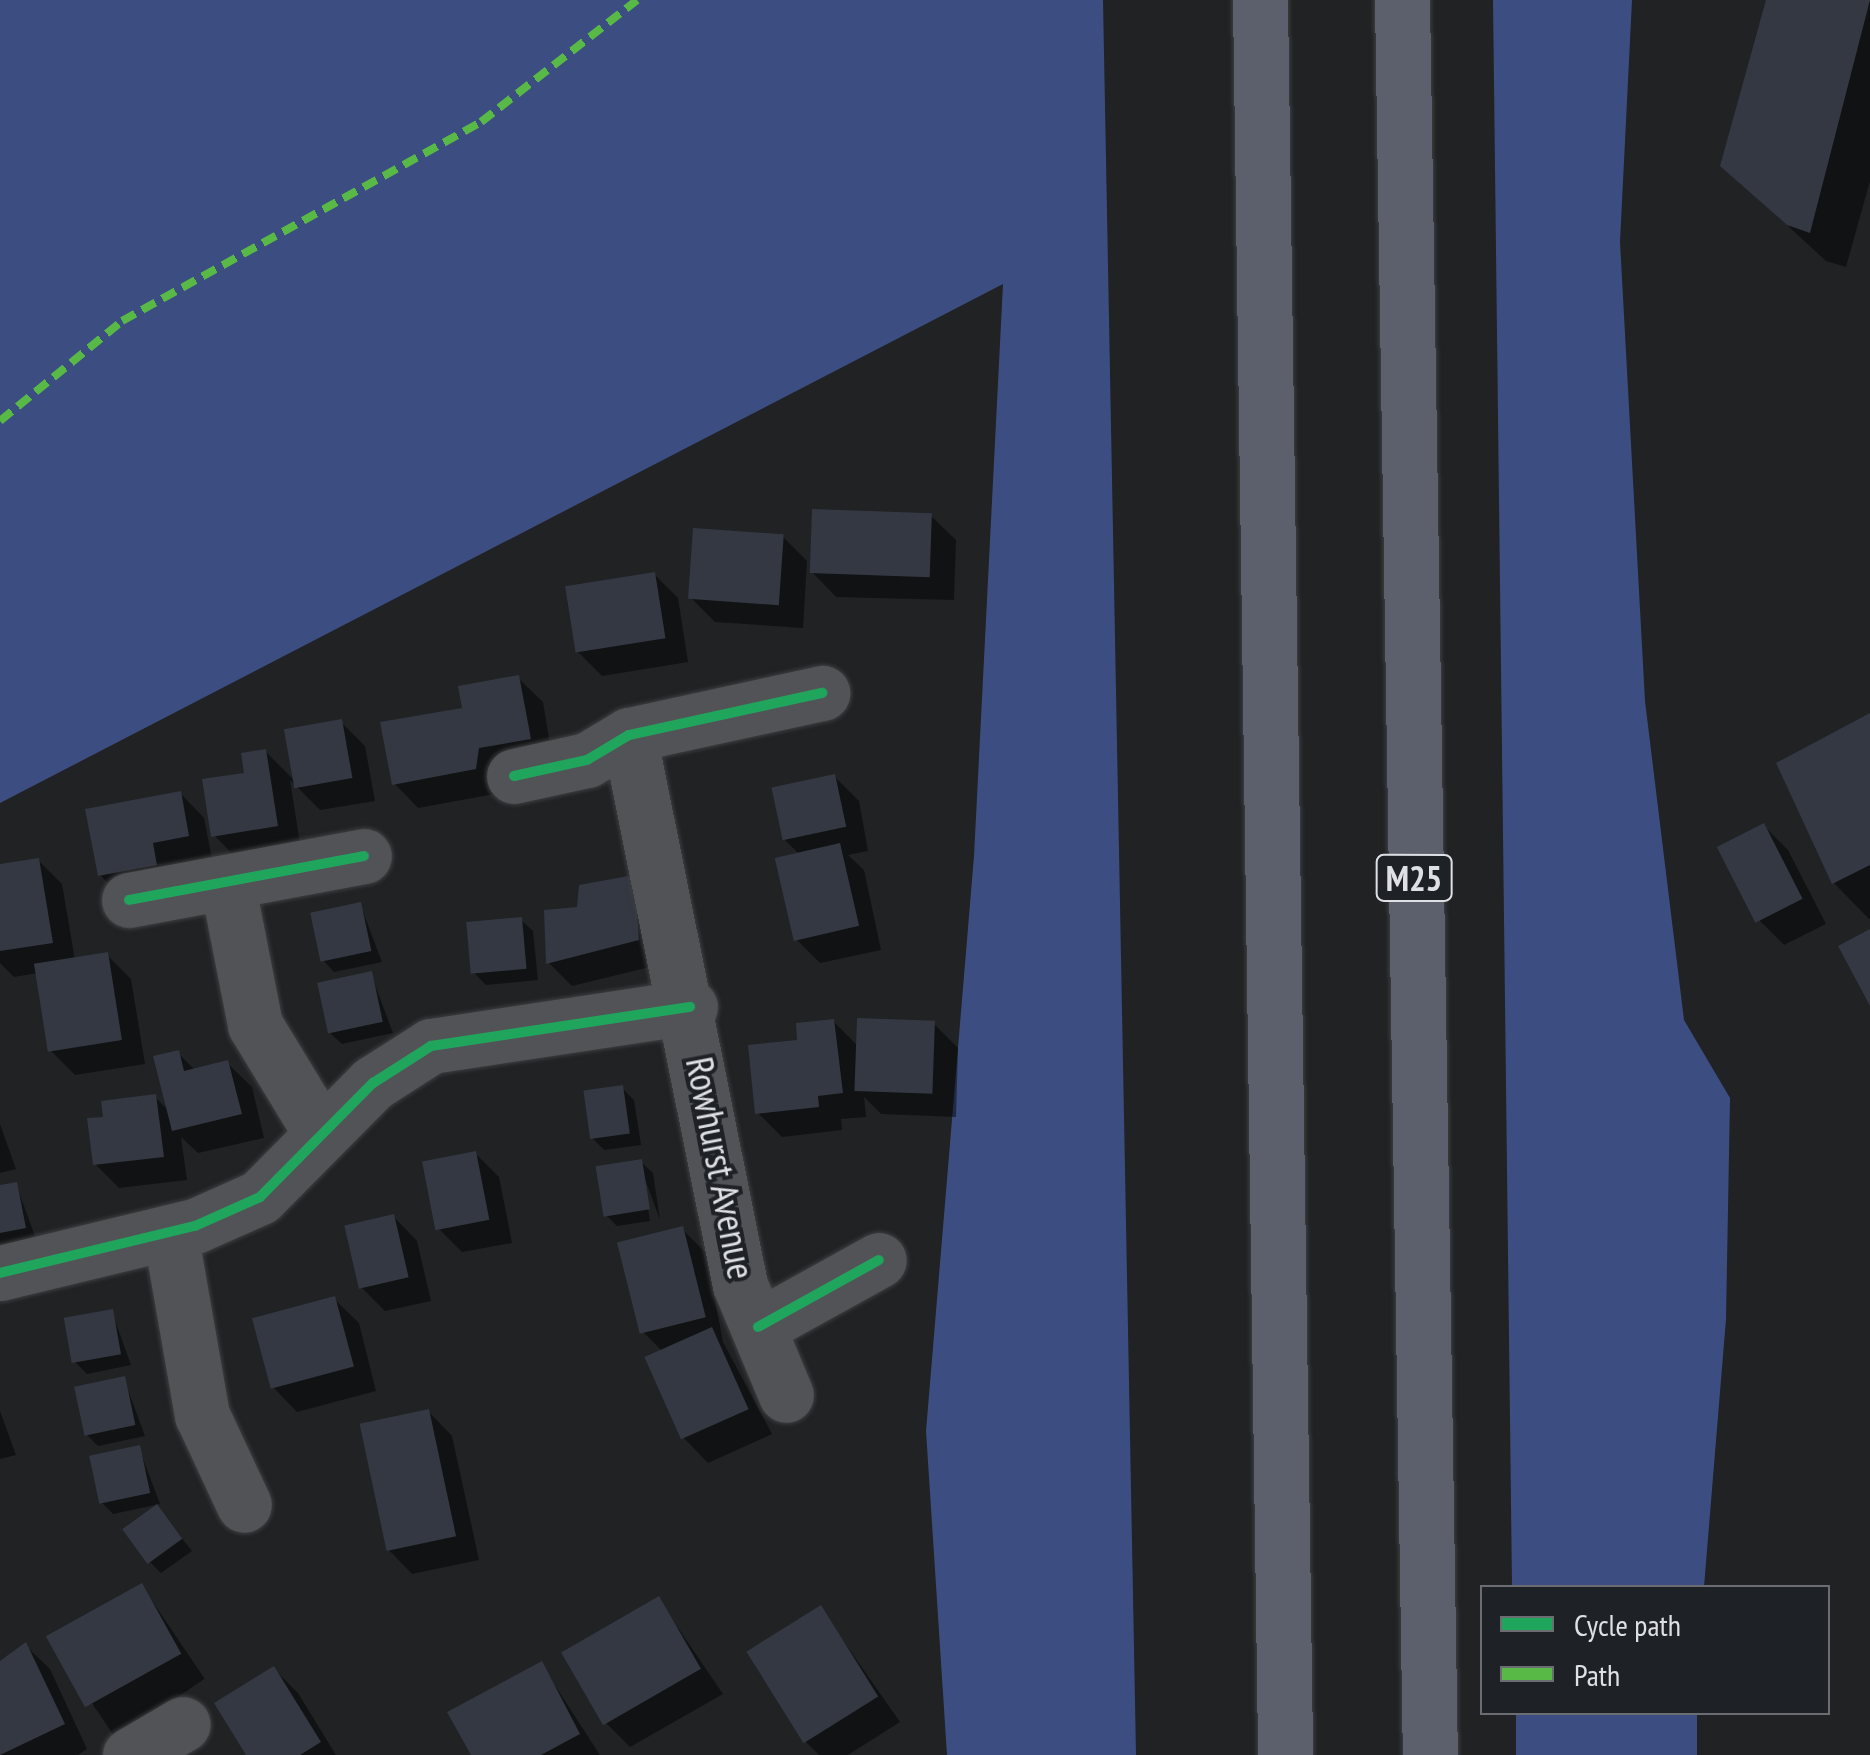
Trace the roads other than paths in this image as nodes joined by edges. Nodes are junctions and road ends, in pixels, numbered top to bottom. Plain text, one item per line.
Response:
1 (1260, 0) edge
2 (1402, 0) edge
3 (822, 694) dead end
4 (628, 735) junction
5 (514, 776) dead end
6 (364, 856) dead end
7 (227, 882) junction
8 (129, 900) dead end
9 (690, 1008) junction
10 (320, 1132) junction
11 (170, 1232) junction
12 (880, 1260) dead end
13 (0, 1273) edge
14 (758, 1328) junction
15 (786, 1396) dead end
16 (244, 1505) dead end
17 (182, 1724) dead end
18 (130, 1755) edge
19 (1285, 1755) edge
20 (1430, 1755) edge

1 - 19 highway
2 - 20 highway, M25
3 - 4 street
4 - 5 street
4 - 9 street, Rowhurst Avenue
6 - 7 street
7 - 8 street
7 - 10 street
9 - 10 street, Rowhurst Avenue
9 - 14 street, Rowhurst Avenue
10 - 11 street, Rowhurst Avenue
11 - 13 street, Rowhurst Avenue
11 - 16 street
12 - 14 street, Rowhurst Avenue
14 - 15 street, Rowhurst Avenue
17 - 18 street

